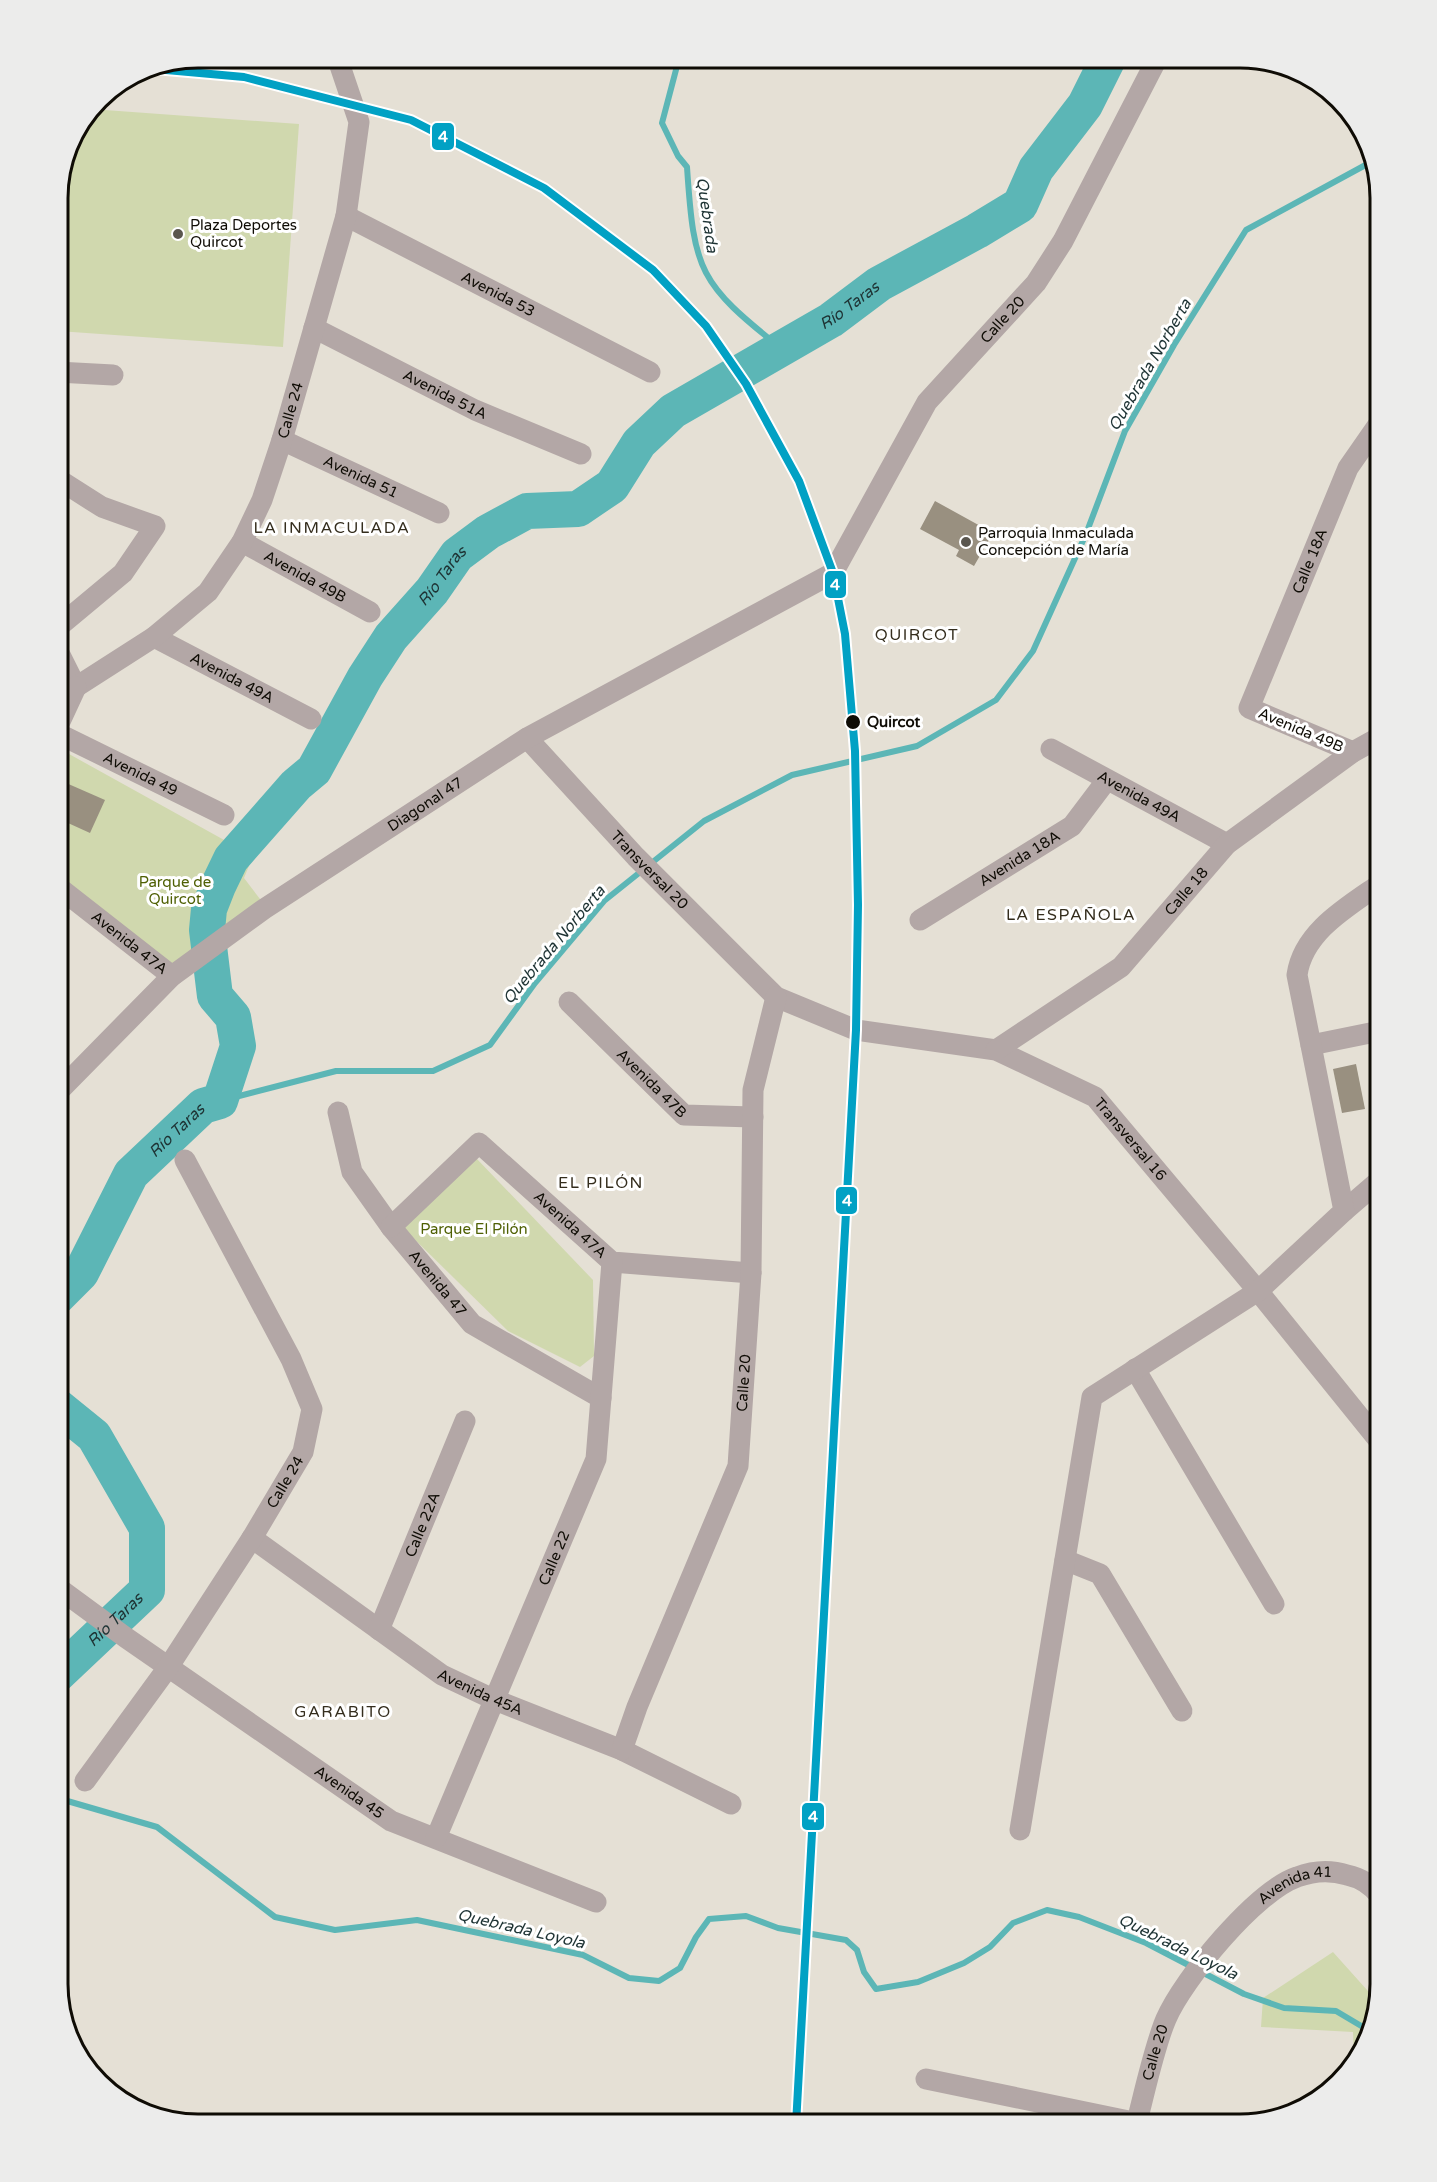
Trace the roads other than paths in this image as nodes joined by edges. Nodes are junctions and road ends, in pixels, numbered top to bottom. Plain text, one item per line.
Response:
1 (341, 68) edge
2 (1152, 68) edge
3 (346, 216) junction
4 (314, 328) junction
5 (650, 372) dead end
6 (68, 373) edge
7 (113, 375) dead end
8 (1370, 436) edge
9 (282, 440) junction
10 (581, 454) dead end
11 (68, 485) edge
12 (439, 513) dead end
13 (242, 542) junction
14 (833, 573) joint
15 (370, 612) dead end
16 (68, 619) edge
17 (154, 637) junction
18 (68, 671) edge
19 (76, 687) junction
20 (68, 704) edge
21 (1249, 708) joint
22 (312, 719) dead end
23 (68, 738) edge
24 (527, 738) junction
25 (1370, 743) edge
26 (1051, 749) dead end
27 (1353, 752) junction
28 (1106, 781) junction
29 (224, 815) dead end
30 (1227, 844) junction
31 (1370, 891) edge
32 (68, 895) edge
33 (920, 920) dead end
34 (172, 976) junction
35 (776, 997) junction
36 (569, 1002) dead end
37 (1370, 1033) edge
38 (1311, 1045) junction
39 (996, 1050) junction
40 (68, 1082) edge
41 (338, 1112) dead end
42 (753, 1117) junction
43 (185, 1160) dead end
44 (1370, 1189) edge
45 (1344, 1211) junction
46 (391, 1227) junction
47 (612, 1262) junction
48 (751, 1272) junction
49 (1258, 1291) junction
50 (1135, 1369) junction
51 (601, 1398) junction
52 (465, 1421) dead end
53 (1370, 1430) edge
54 (252, 1538) junction
55 (1065, 1560) junction
56 (68, 1595) edge
57 (1274, 1604) dead end
58 (379, 1630) junction
59 (169, 1666) junction
60 (495, 1700) junction
61 (1182, 1711) dead end
62 (622, 1750) junction
63 (85, 1781) dead end
64 (731, 1804) dead end
65 (1020, 1830) dead end
66 (436, 1838) junction
67 (1370, 1886) edge
68 (596, 1902) dead end
69 (1187, 1987) joint
70 (926, 2079) dead end
71 (1092, 2114) edge
72 (1142, 2114) edge

1 - 3 street, Calle 24
2 - 14 street, Calle 20
3 - 4 street, Calle 24
3 - 5 street, Avenida 53
4 - 9 street, Calle 24
4 - 10 street, Avenida 51A
6 - 7 street
8 - 21 street, Calle 18A
9 - 12 street, Avenida 51
9 - 13 street, Calle 24
11 - 16 street
13 - 15 street, Avenida 49B
13 - 17 street, Calle 24
14 - 24 street, Diagonal 47
17 - 19 street, Calle 24
17 - 22 street, Avenida 49A
18 - 19 street
19 - 20 street
21 - 27 street, Avenida 49B
23 - 29 street, Avenida 49
24 - 34 street, Diagonal 47
24 - 35 street, Transversal 20
25 - 27 street, Calle 18
26 - 28 street, Avenida 49A
27 - 30 street, Calle 18
28 - 30 street, Avenida 49A
28 - 33 street, Avenida 18A
30 - 39 street, Calle 18
31 - 38 street
32 - 34 street, Avenida 47A
34 - 40 street, Diagonal 47
35 - 39 street, Transversal 16
35 - 42 street, Calle 20
36 - 42 street, Avenida 47B
37 - 38 street
38 - 45 street
39 - 49 street, Transversal 16
41 - 46 street, Avenida 47
42 - 48 street, Calle 20
43 - 54 street, Calle 24
44 - 45 street
45 - 49 street
46 - 47 street, Avenida 47A
46 - 51 street, Avenida 47
47 - 48 street, Avenida 47A
47 - 51 street, Calle 22
48 - 62 street, Calle 20
49 - 50 street
49 - 53 street, Transversal 16
50 - 55 street
50 - 57 street
51 - 60 street, Calle 22
52 - 58 street, Calle 22A
54 - 58 street, Avenida 45A
54 - 59 street, Calle 24
55 - 61 street
55 - 65 street
56 - 59 street, Avenida 45
58 - 60 street, Avenida 45A
59 - 63 street, Calle 24
59 - 66 street, Avenida 45
60 - 62 street, Avenida 45A
60 - 66 street, Calle 22
62 - 64 street, Avenida 45A
66 - 68 street, Avenida 45
67 - 69 street, Avenida 41
69 - 72 street, Calle 20
70 - 71 street

